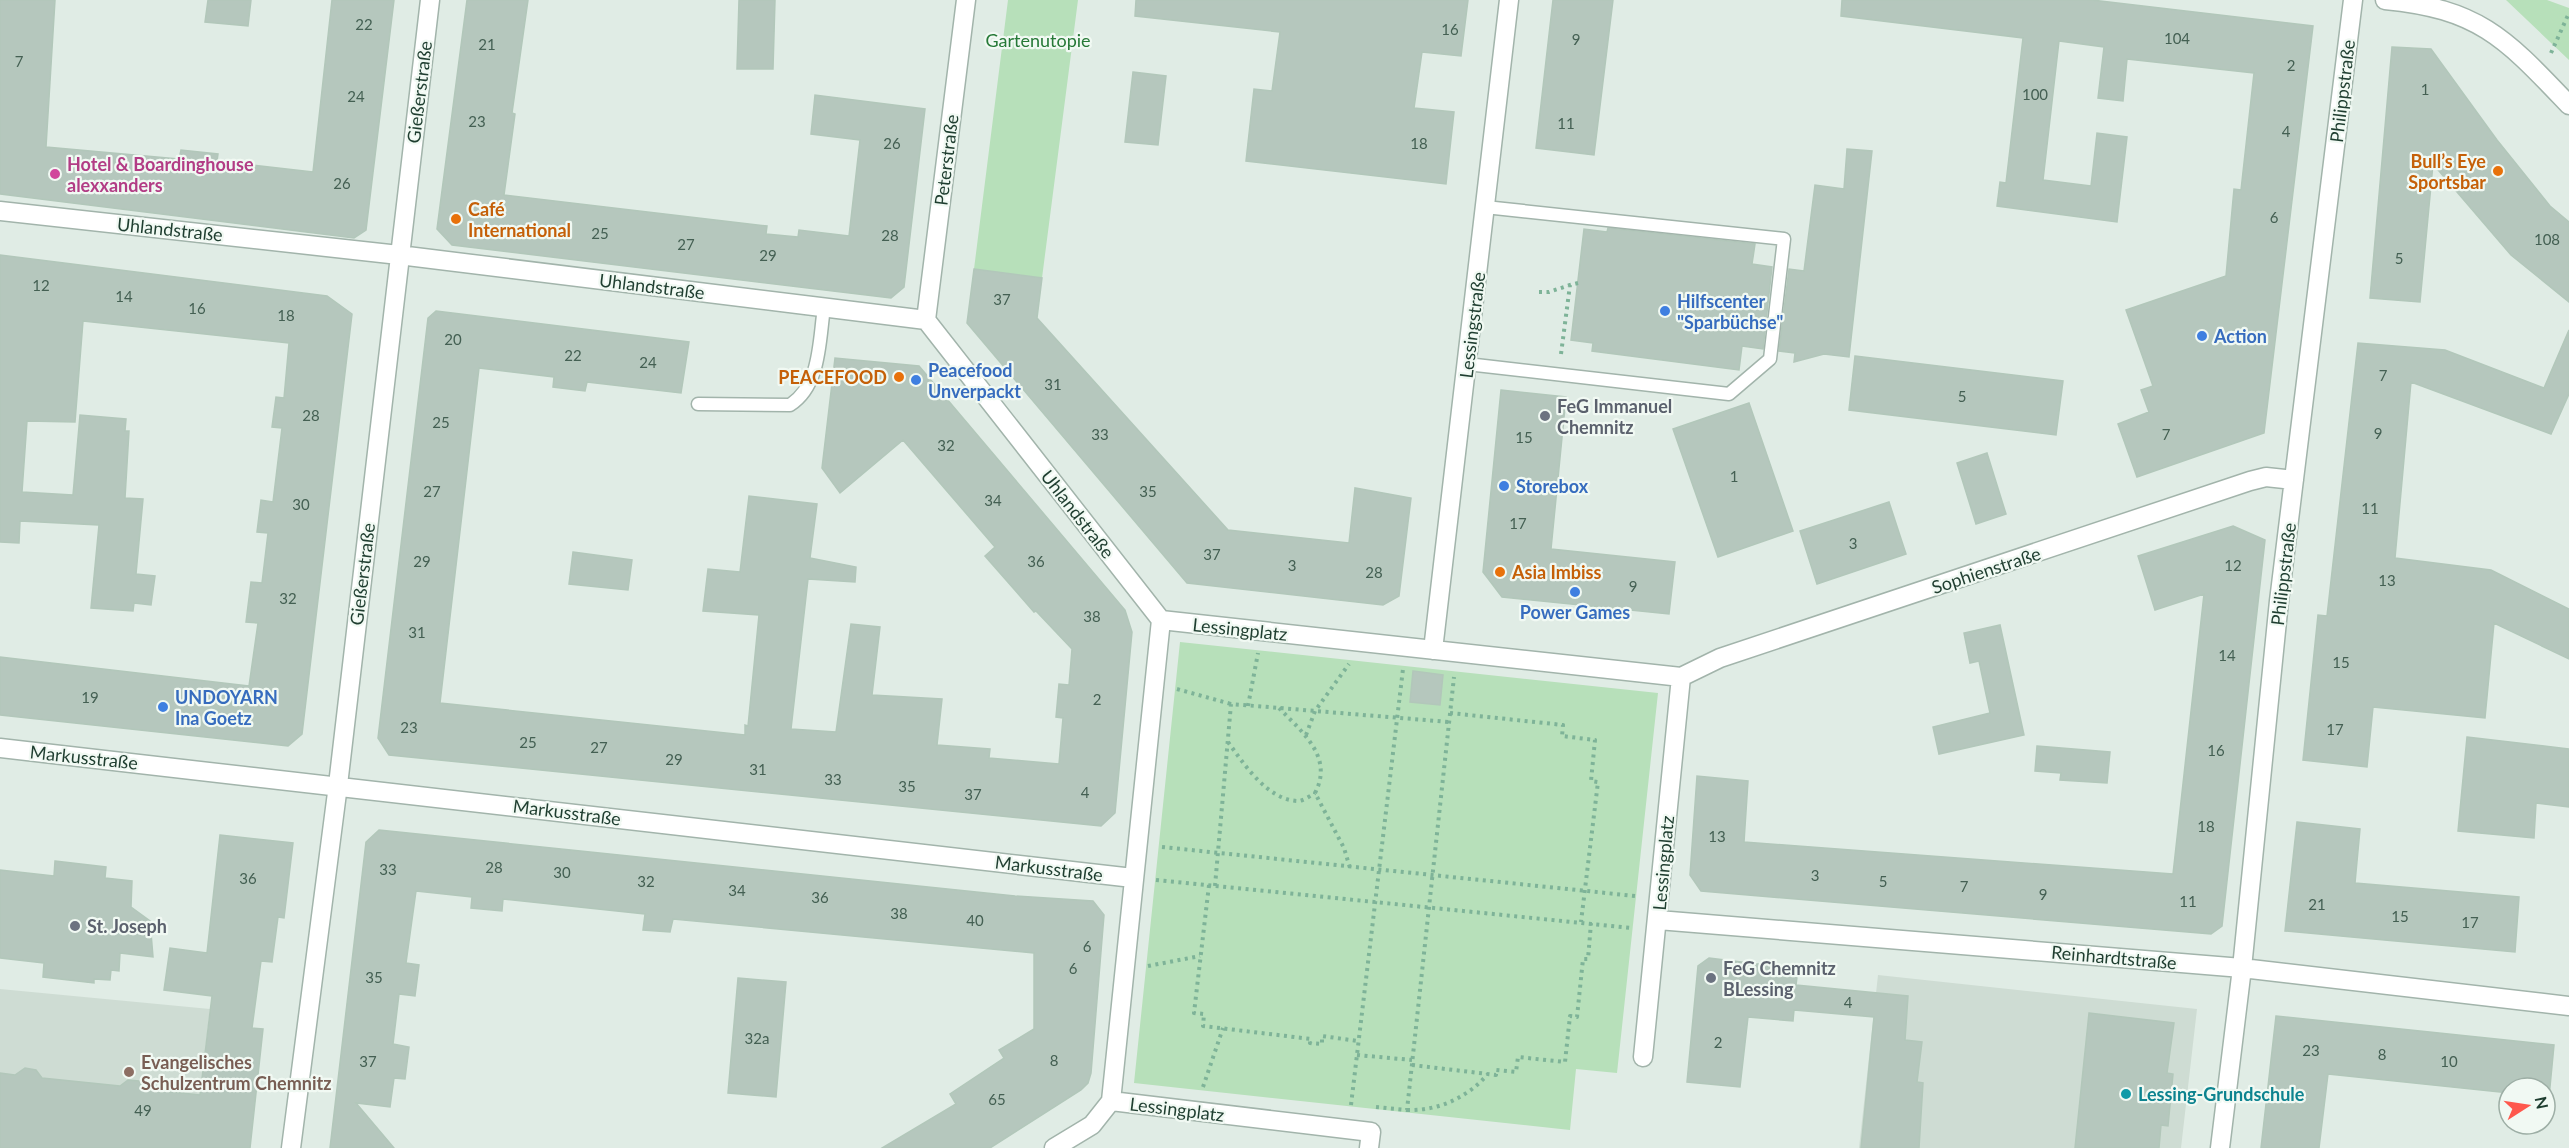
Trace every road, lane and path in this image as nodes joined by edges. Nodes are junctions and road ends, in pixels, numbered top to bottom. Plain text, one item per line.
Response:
1 (430, 0) edge
2 (966, 0) edge
3 (1509, 0) edge
4 (2353, 0) edge
5 (2385, 0) edge
6 (2569, 13) edge
7 (2550, 54) dead end
8 (2569, 105) edge
9 (1485, 207) junction
10 (0, 211) edge
11 (399, 255) junction
12 (1578, 283) dead end
13 (1570, 285) junction
14 (1539, 292) dead end
15 (824, 308) junction
16 (926, 320) junction
17 (1467, 364) junction
18 (1559, 373) junction
19 (698, 404) dead end
20 (2294, 480) junction
21 (1161, 620) junction
22 (1262, 631) junction
23 (1365, 643) junction
24 (1406, 647) junction
25 (1433, 650) junction
26 (1457, 652) junction
27 (1681, 677) junction
28 (1155, 682) junction
29 (1231, 704) junction
30 (1248, 706) junction
31 (1279, 708) junction
32 (1315, 711) junction
33 (1450, 713) junction
34 (1397, 717) junction
35 (1449, 722) junction
36 (1306, 735) junction
37 (1228, 741) junction
38 (0, 748) edge
39 (338, 785) junction
40 (1315, 793) junction
41 (1137, 844) junction
42 (1218, 854) junction
43 (1350, 868) junction
44 (1378, 871) junction
45 (1432, 877) junction
46 (1133, 878) junction
47 (1209, 885) junction
48 (1215, 886) junction
49 (1586, 891) junction
50 (1660, 898) junction
51 (1375, 901) junction
52 (1429, 907) junction
53 (1581, 922) junction
54 (1591, 923) junction
55 (1657, 925) junction
56 (1200, 956) junction
57 (2242, 968) junction
58 (1124, 970) junction
59 (2569, 1006) edge
60 (1222, 1028) junction
61 (1358, 1041) junction
62 (1357, 1055) junction
63 (1643, 1057) dead end
64 (1412, 1062) junction
65 (1488, 1074) junction
66 (1111, 1101) junction
67 (1351, 1104) junction
68 (1363, 1105) dead end
69 (1374, 1107) dead end
70 (1407, 1110) junction
71 (1195, 1111) junction
72 (1348, 1130) junction
73 (1370, 1140) edge
74 (291, 1148) edge
75 (1054, 1148) edge
76 (2220, 1148) edge

1 - 11 street, Gießerstraße
2 - 16 street, Peterstraße
3 - 9 street, Lessingstraße
4 - 20 street, Philippstraße
5 - 8 street
6 - 7 path
9 - 17 street, Lessingstraße
9 - 18 lane
10 - 11 street, Uhlandstraße
11 - 15 street, Uhlandstraße
11 - 39 street, Gießerstraße
12 - 13 path
13 - 14 path
13 - 18 path
15 - 16 street, Uhlandstraße
15 - 19 lane
16 - 21 street, Uhlandstraße
17 - 18 lane
17 - 25 street, Lessingstraße
20 - 27 street, Sophienstraße
20 - 57 street, Philippstraße
21 - 22 street, Lessingplatz
21 - 28 street, Lessingplatz
22 - 23 street, Lessingplatz
22 - 30 path
23 - 24 street, Lessingplatz
23 - 32 path
24 - 25 street, Lessingplatz
24 - 34 path
25 - 26 street, Lessingplatz
26 - 27 street, Lessingplatz
26 - 33 path
27 - 50 street, Lessingplatz
28 - 29 path
28 - 41 street, Lessingplatz
29 - 30 path
29 - 37 path
30 - 31 path
31 - 32 path
31 - 36 path
32 - 34 path
32 - 36 path
33 - 35 path
33 - 49 path
34 - 35 path
34 - 44 path
35 - 45 path
36 - 40 path
37 - 40 path
37 - 42 path
38 - 39 street, Markusstraße
39 - 46 street, Markusstraße
39 - 74 street, Gießerstraße
40 - 43 path
41 - 42 path
41 - 46 street, Lessingplatz
42 - 43 path
42 - 48 path
43 - 44 path
44 - 45 path
44 - 51 path
45 - 49 path
45 - 52 path
46 - 47 path
46 - 58 street, Lessingplatz
47 - 48 path
47 - 56 path
48 - 51 path
49 - 50 path
49 - 53 path
50 - 55 street, Lessingplatz
51 - 52 path
51 - 61 path
52 - 53 path
52 - 64 path
53 - 54 path
54 - 55 path
54 - 65 path
55 - 57 street, Reinhardtstraße
55 - 63 street, Lessingplatz
56 - 58 path
56 - 60 path
57 - 59 street, Reinhardtstraße
57 - 76 street, Philippstraße
58 - 66 street, Lessingplatz
60 - 61 path
60 - 71 path
61 - 62 path
62 - 64 path
62 - 67 path
64 - 65 path
64 - 70 path
65 - 70 path
66 - 71 street, Lessingplatz
66 - 75 street
67 - 68 path
67 - 72 path
69 - 70 path
71 - 72 street, Lessingplatz
72 - 73 street, Lessingplatz

